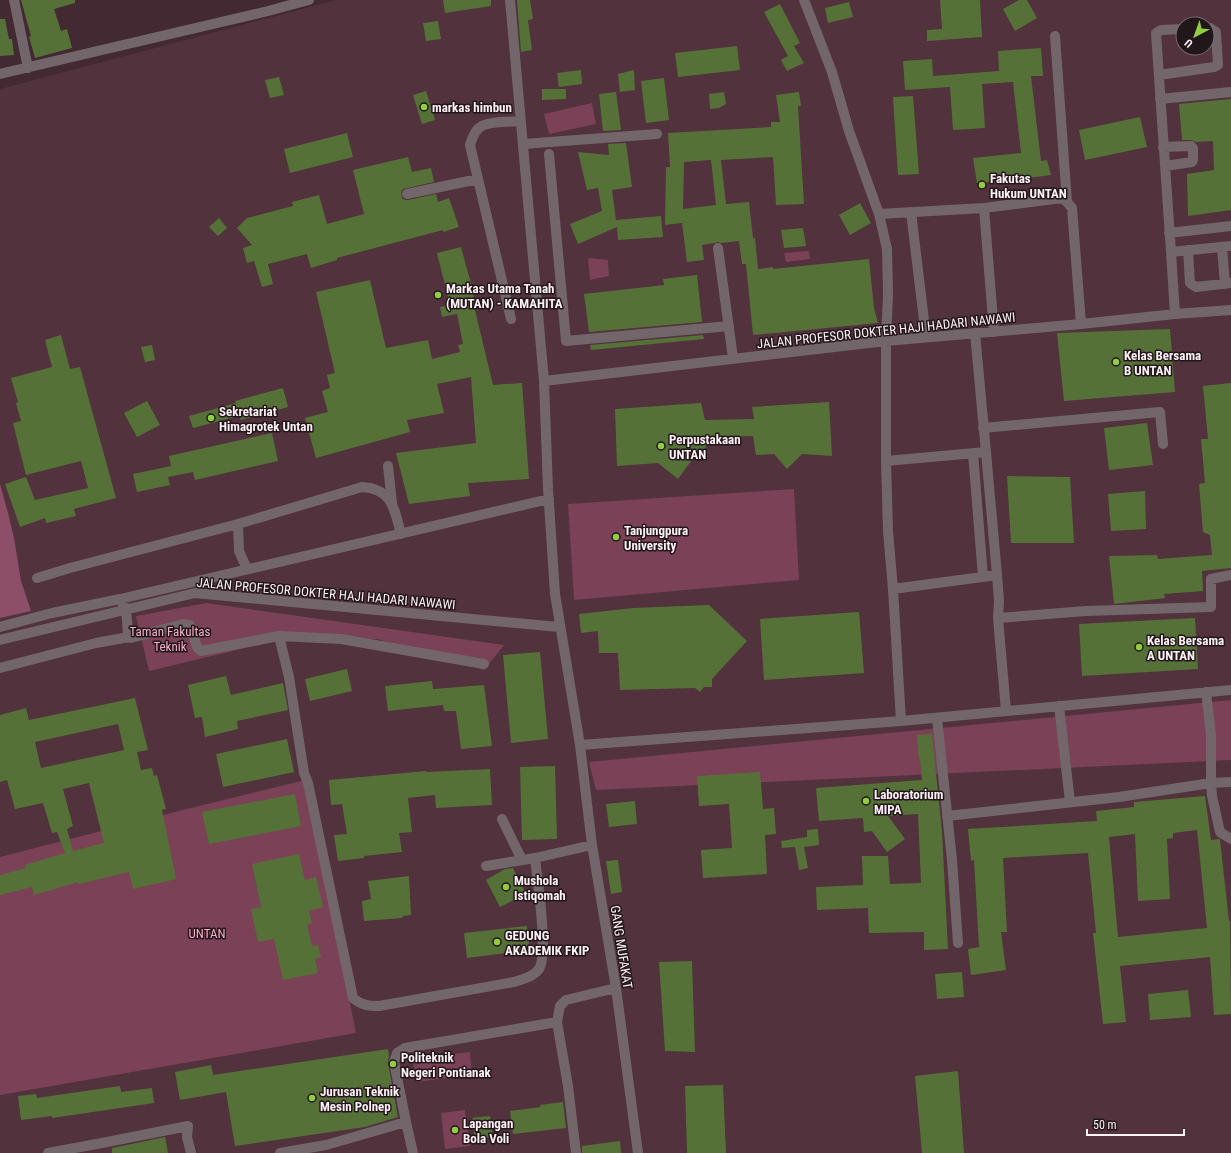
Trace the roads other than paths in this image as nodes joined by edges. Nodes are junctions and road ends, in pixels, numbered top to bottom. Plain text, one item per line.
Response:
1 (14, 0) edge
2 (309, 0) edge
3 (510, 0) edge
4 (804, 0) edge
5 (292, 2) edge
6 (1175, 29) edge
7 (1215, 31) edge
8 (1055, 36) dead end
9 (28, 68) junction
10 (0, 74) edge
11 (1159, 76) junction
12 (1231, 92) edge
13 (1160, 99) junction
14 (520, 121) junction
15 (657, 134) dead end
16 (523, 144) junction
17 (1164, 147) junction
18 (549, 154) dead end
19 (1165, 166) junction
20 (478, 179) junction
21 (407, 194) dead end
22 (1067, 202) junction
23 (984, 208) junction
24 (912, 212) junction
25 (879, 214) junction
26 (1231, 226) edge
27 (1169, 233) junction
28 (1226, 246) edge
29 (718, 248) dead end
30 (1188, 250) junction
31 (1171, 252) junction
32 (1228, 284) edge
33 (1231, 310) edge
34 (1174, 314) junction
35 (511, 319) dead end
36 (1081, 324) junction
37 (729, 326) junction
38 (994, 332) junction
39 (975, 333) junction
40 (926, 337) junction
41 (886, 341) junction
42 (733, 358) junction
43 (544, 380) junction
44 (983, 428) junction
45 (1163, 444) dead end
46 (986, 452) junction
47 (973, 453) junction
48 (886, 461) junction
49 (388, 466) dead end
50 (549, 499) junction
51 (392, 503) junction
52 (238, 524) junction
53 (401, 534) junction
54 (247, 569) junction
55 (997, 575) junction
56 (1231, 575) edge
57 (983, 577) junction
58 (37, 578) dead end
59 (893, 589) junction
60 (120, 599) junction
61 (126, 610) junction
62 (998, 618) junction
63 (0, 627) edge
64 (559, 627) junction
65 (279, 636) junction
66 (130, 637) junction
67 (0, 640) edge
68 (484, 664) dead end
69 (0, 668) edge
70 (1231, 690) edge
71 (1206, 692) junction
72 (1058, 706) junction
73 (1006, 711) junction
74 (937, 718) junction
75 (901, 721) junction
76 (580, 745) junction
77 (1231, 782) edge
78 (1211, 783) junction
79 (1070, 802) junction
80 (947, 816) junction
81 (502, 819) dead end
82 (1231, 839) edge
83 (592, 845) junction
84 (535, 858) junction
85 (522, 860) junction
86 (486, 866) dead end
87 (958, 943) dead end
88 (616, 988) junction
89 (557, 1022) junction
90 (406, 1122) junction
91 (48, 1153) edge
92 (191, 1153) edge
93 (280, 1153) edge
94 (413, 1153) edge
95 (576, 1153) edge
96 (638, 1153) edge

1 - 9 street
2 - 5 street
3 - 14 street, GANG MUFAKAT
4 - 25 street
5 - 9 street
6 - 11 street
7 - 11 street
8 - 22 street
9 - 10 street
11 - 13 street
12 - 13 street
13 - 17 street
14 - 16 street, GANG MUFAKAT
14 - 20 street
15 - 16 street
16 - 43 street, GANG MUFAKAT
17 - 19 street
17 - 19 street
18 - 37 street
19 - 27 street
20 - 21 street
20 - 35 street
22 - 23 street
22 - 36 street
23 - 24 street
23 - 38 street
24 - 25 street
24 - 40 street
25 - 41 street
26 - 27 street
27 - 31 street
28 - 30 street
28 - 32 street
29 - 37 street
30 - 31 street
30 - 32 street
31 - 34 street
33 - 34 street, JALAN PROFESOR DOKTER HAJI HADARI NAWAWI
34 - 36 street, JALAN PROFESOR DOKTER HAJI HADARI NAWAWI
36 - 38 street, JALAN PROFESOR DOKTER HAJI HADARI NAWAWI
37 - 42 street
38 - 39 street, JALAN PROFESOR DOKTER HAJI HADARI NAWAWI
39 - 40 street, JALAN PROFESOR DOKTER HAJI HADARI NAWAWI
39 - 44 street
40 - 41 street, JALAN PROFESOR DOKTER HAJI HADARI NAWAWI
41 - 42 street, JALAN PROFESOR DOKTER HAJI HADARI NAWAWI
41 - 48 street
42 - 43 street, JALAN PROFESOR DOKTER HAJI HADARI NAWAWI
43 - 50 street, GANG MUFAKAT
44 - 45 street
44 - 46 street
46 - 47 street
46 - 55 street
47 - 48 street
47 - 57 street
48 - 59 street
49 - 51 street
50 - 53 street, JALAN PROFESOR DOKTER HAJI HADARI NAWAWI
50 - 64 street, GANG MUFAKAT
51 - 52 street
51 - 53 street
52 - 54 street
52 - 58 street
53 - 54 street, JALAN PROFESOR DOKTER HAJI HADARI NAWAWI
54 - 60 street, JALAN PROFESOR DOKTER HAJI HADARI NAWAWI
55 - 57 street
55 - 62 street
56 - 62 street
57 - 59 street
59 - 75 street
60 - 61 street
60 - 63 street, JALAN PROFESOR DOKTER HAJI HADARI NAWAWI
61 - 64 street, JALAN PROFESOR DOKTER HAJI HADARI NAWAWI
61 - 66 street
61 - 67 street, JALAN PROFESOR DOKTER HAJI HADARI NAWAWI
62 - 73 street
64 - 76 street, GANG MUFAKAT
65 - 66 street
65 - 68 street
65 - 84 street
66 - 69 street
70 - 71 street
71 - 72 street
71 - 78 street
72 - 73 street
72 - 79 street
73 - 74 street
74 - 75 street
74 - 80 street
75 - 76 street
76 - 83 street, GANG MUFAKAT
77 - 78 street
78 - 79 street
78 - 82 street
79 - 80 street
80 - 87 street
81 - 85 street
83 - 84 street
83 - 88 street, GANG MUFAKAT
84 - 85 street
85 - 86 street
88 - 89 street
88 - 96 street, GANG MUFAKAT
89 - 90 street
89 - 95 street
90 - 93 street
90 - 94 street
91 - 92 street

